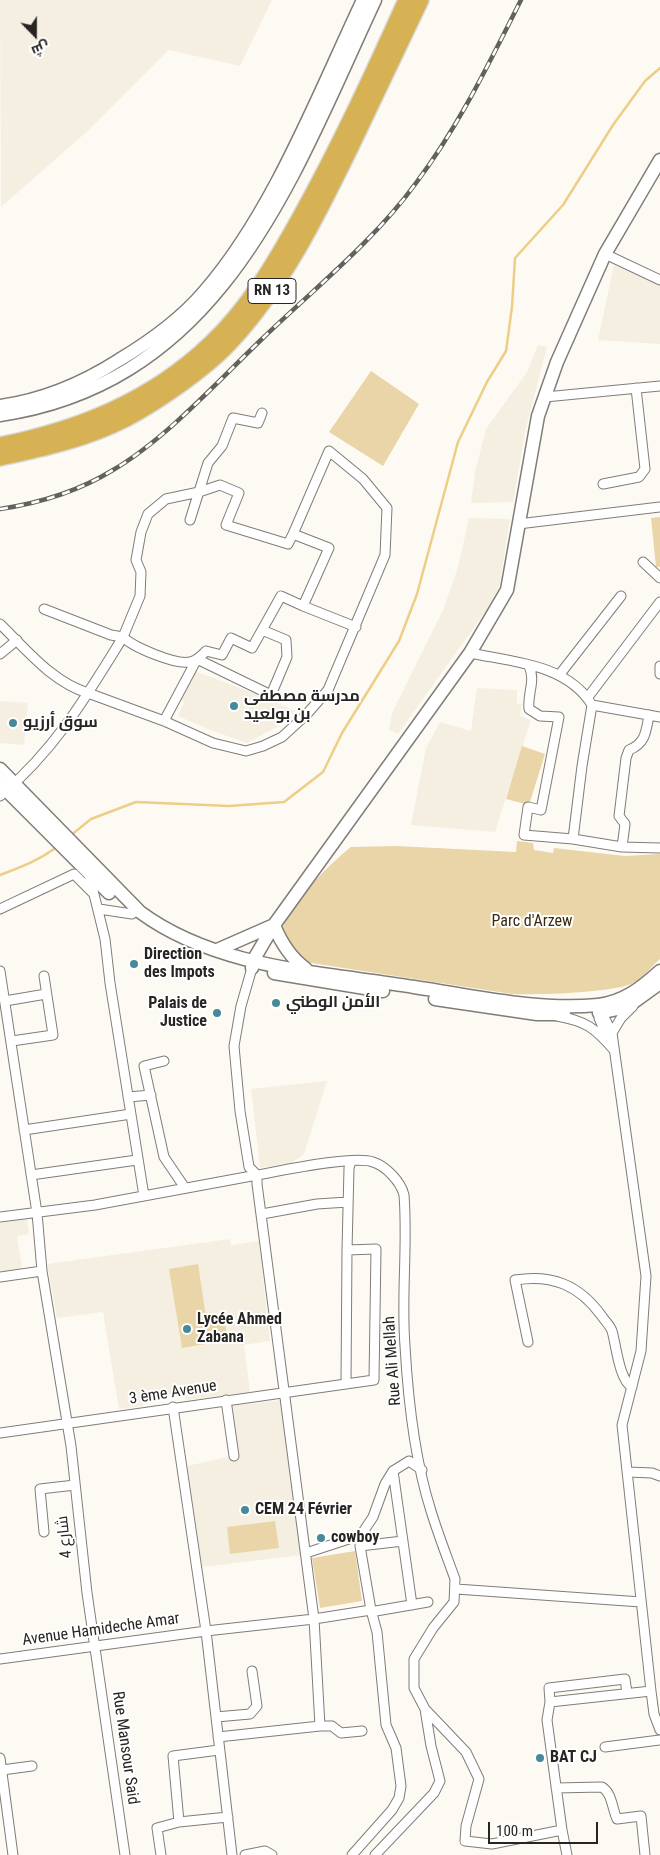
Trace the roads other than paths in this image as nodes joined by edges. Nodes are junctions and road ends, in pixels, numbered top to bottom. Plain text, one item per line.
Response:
1 (363, 0) edge
2 (375, 0) edge
3 (406, 0) edge
4 (421, 0) edge
5 (659, 164) edge
6 (605, 254) junction
7 (660, 280) edge
8 (660, 386) edge
9 (636, 388) junction
10 (545, 397) junction
11 (0, 406) edge
12 (262, 413) dead end
13 (0, 415) edge
14 (0, 445) edge
15 (0, 458) edge
16 (603, 484) dead end
17 (199, 492) junction
18 (660, 507) edge
19 (190, 520) dead end
20 (518, 524) junction
21 (293, 534) junction
22 (643, 562) dead end
23 (660, 578) edge
24 (621, 596) dead end
25 (660, 602) edge
26 (303, 606) junction
27 (44, 609) dead end
28 (0, 624) edge
29 (356, 627) junction
30 (262, 630) junction
31 (123, 637) junction
32 (17, 640) junction
33 (470, 653) junction
34 (0, 654) edge
35 (197, 659) junction
36 (529, 666) junction
37 (660, 666) edge
38 (560, 674) junction
39 (660, 674) edge
40 (88, 693) junction
41 (590, 701) junction
42 (649, 715) junction
43 (660, 717) edge
44 (164, 721) junction
45 (0, 769) edge
46 (6, 789) edge
47 (573, 839) junction
48 (622, 847) junction
49 (660, 848) edge
50 (77, 853) junction
51 (89, 874) junction
52 (95, 894) junction
53 (0, 909) edge
54 (99, 909) junction
55 (132, 914) junction
56 (274, 925) junction
57 (218, 950) junction
58 (253, 964) junction
59 (307, 970) junction
60 (0, 971) edge
61 (660, 971) edge
62 (44, 976) dead end
63 (660, 983) edge
64 (46, 994) junction
65 (640, 999) junction
66 (6, 1001) junction
67 (600, 1008) junction
68 (537, 1014) junction
69 (612, 1033) junction
70 (12, 1041) junction
71 (614, 1050) junction
72 (164, 1062) dead end
73 (151, 1095) junction
74 (128, 1097) junction
75 (131, 1114) junction
76 (24, 1130) junction
77 (137, 1160) junction
78 (351, 1161) junction
79 (31, 1175) junction
80 (257, 1175) junction
81 (185, 1188) junction
82 (144, 1196) junction
83 (348, 1202) junction
84 (37, 1213) junction
85 (262, 1214) junction
86 (0, 1217) edge
87 (347, 1250) junction
88 (42, 1271) junction
89 (0, 1278) edge
90 (528, 1342) dead end
91 (346, 1383) junction
92 (632, 1387) junction
93 (285, 1391) junction
94 (226, 1400) junction
95 (172, 1408) junction
96 (66, 1424) junction
97 (0, 1433) edge
98 (234, 1456) dead end
99 (422, 1470) junction
100 (393, 1471) junction
101 (628, 1472) junction
102 (660, 1476) edge
103 (75, 1485) junction
104 (44, 1532) dead end
105 (361, 1535) junction
106 (403, 1542) junction
107 (360, 1546) junction
108 (306, 1553) junction
109 (456, 1589) junction
110 (428, 1602) dead end
111 (640, 1602) junction
112 (412, 1605) junction
113 (370, 1610) junction
114 (314, 1619) junction
115 (206, 1631) junction
116 (94, 1646) junction
117 (0, 1659) edge
118 (252, 1671) dead end
119 (651, 1691) junction
120 (627, 1693) junction
121 (550, 1702) junction
122 (425, 1709) junction
123 (216, 1717) junction
124 (320, 1726) junction
125 (660, 1730) edge
126 (362, 1731) dead end
127 (446, 1733) junction
128 (218, 1737) junction
129 (660, 1740) edge
130 (431, 1746) junction
131 (605, 1747) dead end
132 (219, 1750) junction
133 (0, 1758) edge
134 (32, 1766) dead end
135 (2, 1770) junction
136 (556, 1788) junction
137 (228, 1817) junction
138 (180, 1822) junction
139 (562, 1830) junction
140 (13, 1855) edge
141 (125, 1855) edge
142 (161, 1855) edge
143 (232, 1855) edge
144 (245, 1855) edge
145 (272, 1855) edge
146 (352, 1855) edge
147 (375, 1855) edge
148 (567, 1855) edge
149 (645, 1855) edge

1 - 11 main road
2 - 13 main road
3 - 14 highway, RN 13
4 - 15 highway, RN 13
5 - 6 main road
6 - 7 street
6 - 10 main road
8 - 9 street
9 - 10 street
9 - 16 street
10 - 20 main road
12 - 17 street
17 - 19 street
17 - 21 street
17 - 31 street
18 - 20 street
20 - 33 main road
21 - 26 street
21 - 29 street
22 - 23 street
24 - 38 street
25 - 41 street
26 - 29 street
26 - 30 street
27 - 31 street
28 - 32 street
29 - 44 street
30 - 35 street
30 - 35 street
31 - 35 street
31 - 40 street
32 - 34 street
32 - 40 street
33 - 36 street
33 - 56 main road
35 - 44 street
36 - 38 street
36 - 47 street
37 - 39 street
38 - 41 street
40 - 44 street
40 - 46 street
41 - 42 street
41 - 47 street
42 - 43 street
42 - 48 street
45 - 46 main road
46 - 50 main road
47 - 48 street
48 - 49 street
50 - 51 main road
50 - 57 main road
51 - 52 street
51 - 55 main road
52 - 53 street
52 - 54 street
54 - 55 street
54 - 74 street
55 - 58 main road
56 - 57 main road
56 - 58 main road
56 - 59 main road
57 - 58 main road
58 - 59 main road
58 - 68 main road
58 - 80 street
59 - 67 main road
60 - 66 street, شارع 4
61 - 67 main road
62 - 64 street
63 - 65 main road
64 - 66 street
64 - 70 street
65 - 67 main road
65 - 69 street
66 - 70 street, شارع 4
67 - 68 main road
67 - 69 street
67 - 71 street
68 - 71 street
69 - 71 street
70 - 76 street, شارع 4
71 - 92 street
72 - 73 street
73 - 74 street
73 - 81 street
74 - 75 street
75 - 76 street
75 - 77 street
76 - 79 street, شارع 4
77 - 79 street
77 - 82 street
78 - 80 street, Rue Ali Mellah
78 - 83 street
78 - 99 street, Rue Ali Mellah
79 - 84 street, شارع 4
80 - 81 street, Rue Ali Mellah
80 - 85 street
81 - 82 street, Rue Ali Mellah
82 - 84 street, Rue Ali Mellah
83 - 85 street
83 - 87 street
84 - 86 street, Rue Ali Mellah
84 - 88 street, شارع 4
85 - 93 street
87 - 91 street
87 - 91 street, 3 ème Avenue
88 - 89 street
88 - 96 street, شارع 4
90 - 92 street
91 - 93 street, 3 ème Avenue
92 - 101 street
93 - 94 street, 3 ème Avenue
93 - 108 street
94 - 95 street, 3 ème Avenue
94 - 98 street
95 - 96 street, 3 ème Avenue
95 - 115 street
96 - 97 street, 3 ème Avenue
96 - 103 street, شارع 4
99 - 100 street
99 - 109 street, Rue Ali Mellah
100 - 105 street
100 - 106 street
101 - 102 street
101 - 111 street
103 - 104 street
103 - 116 street, شارع 4
105 - 107 street
105 - 108 street
106 - 107 street
106 - 112 street
107 - 113 street
108 - 114 street
109 - 111 street
109 - 122 street
110 - 112 street, Avenue Hamideche Amar
111 - 119 street
112 - 113 street, Avenue Hamideche Amar
113 - 114 street, Avenue Hamideche Amar
113 - 146 street
114 - 115 street, Avenue Hamideche Amar
114 - 124 street
115 - 116 street, Avenue Hamideche Amar
115 - 123 street
116 - 117 street, Avenue Hamideche Amar
116 - 141 street, Rue Mansour Said
118 - 123 street
119 - 120 street
119 - 125 street
120 - 121 street
120 - 121 street
121 - 136 street
122 - 127 street
122 - 130 street
123 - 128 street
124 - 126 street
124 - 128 street
127 - 130 street
127 - 139 street
128 - 132 street
129 - 131 street
130 - 147 street
132 - 137 street
132 - 138 street
133 - 135 street
134 - 135 street
135 - 140 street
136 - 139 street
136 - 149 street
137 - 138 street
137 - 143 street
138 - 142 street
139 - 148 street
144 - 145 street

